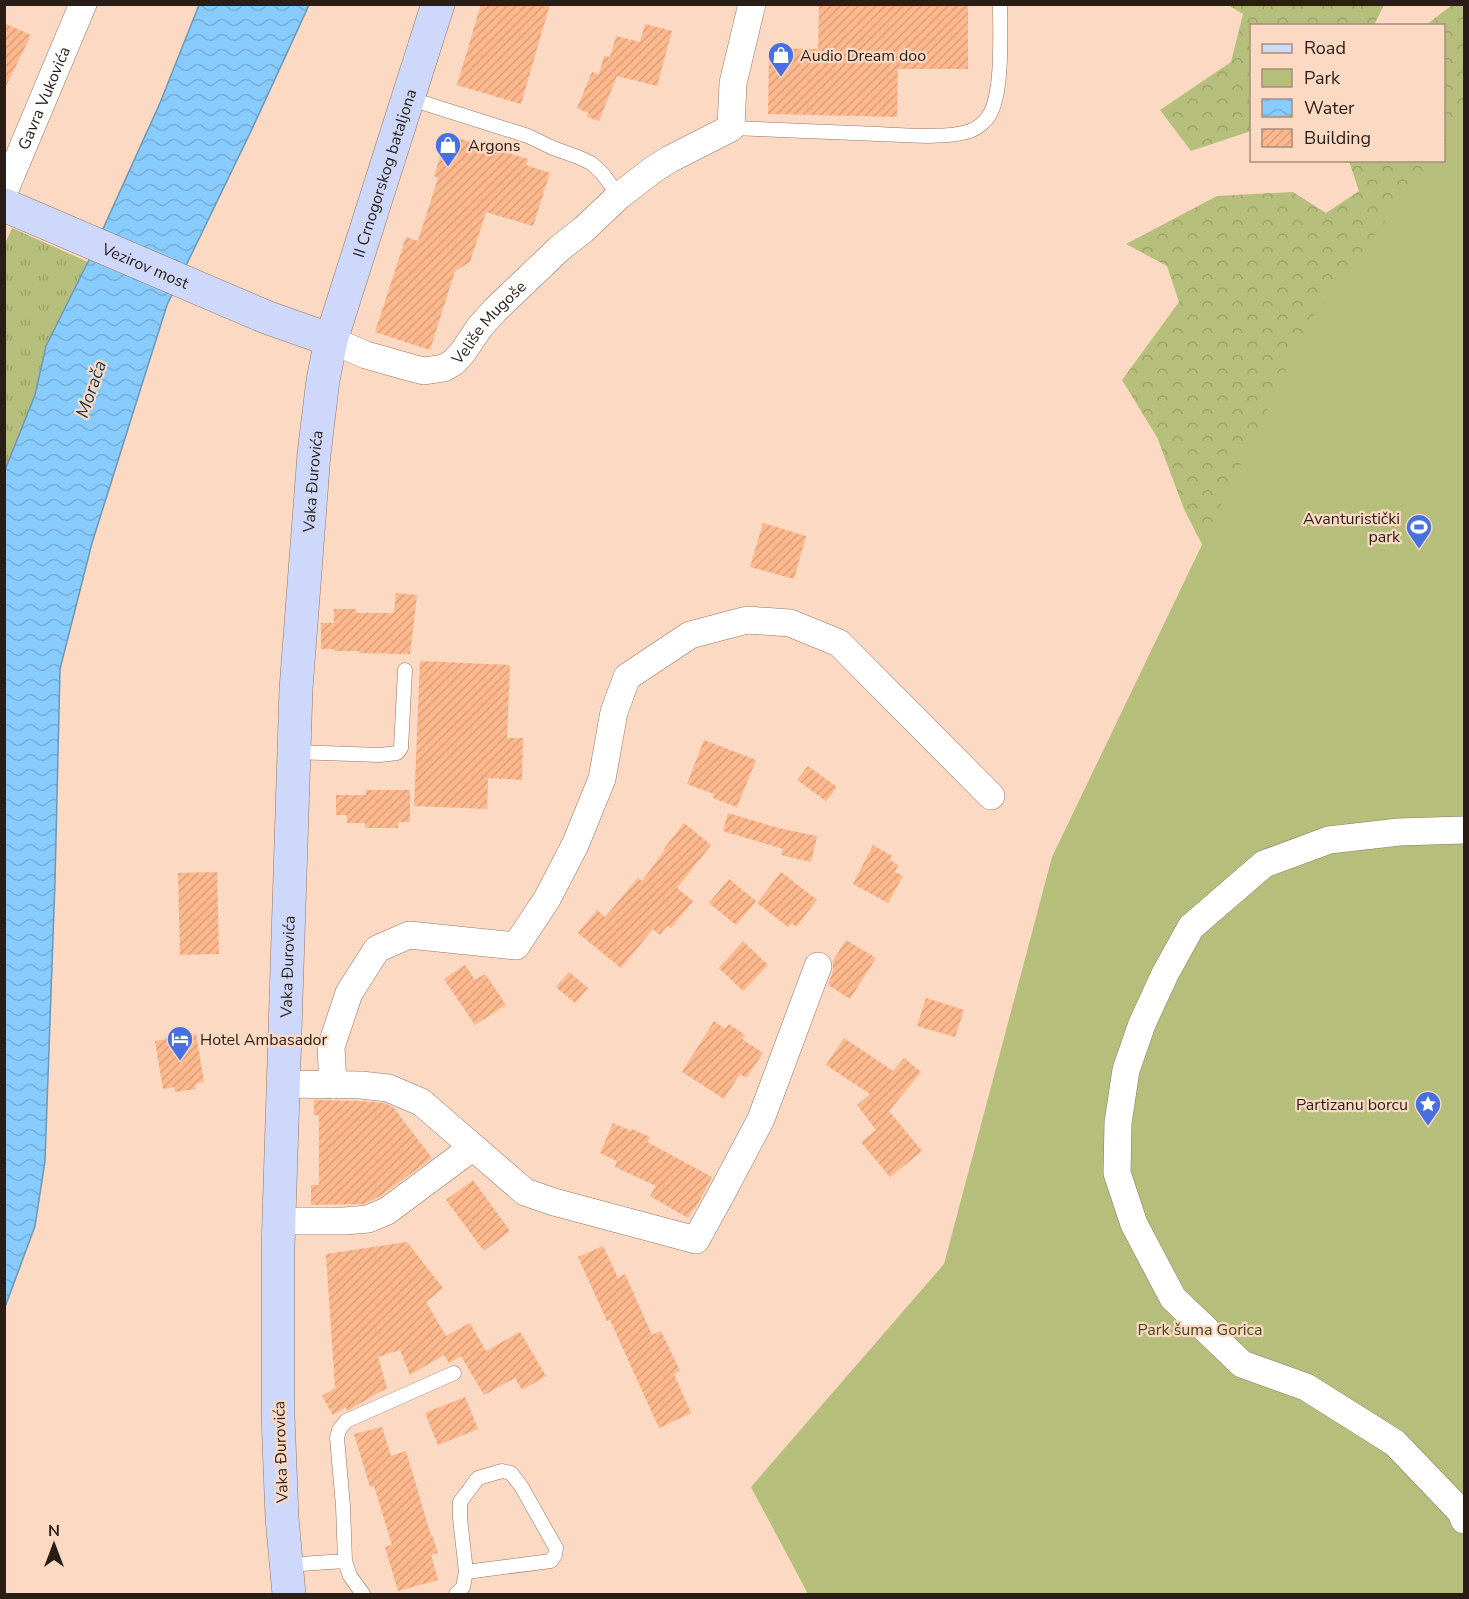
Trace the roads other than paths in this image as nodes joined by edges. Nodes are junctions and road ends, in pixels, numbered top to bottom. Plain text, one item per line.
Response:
1 (83, 4) edge
2 (438, 4) edge
3 (752, 4) edge
4 (1000, 4) edge
5 (408, 98) junction
6 (731, 128) junction
7 (619, 196) junction
8 (9, 202) edge
9 (331, 340) junction
10 (405, 670) dead end
11 (294, 752) junction
12 (991, 796) dead end
13 (1464, 830) edge
14 (818, 966) dead end
15 (283, 1084) junction
16 (333, 1085) junction
17 (473, 1147) junction
18 (298, 1221) dead end
19 (454, 1373) dead end
20 (1464, 1520) edge
21 (345, 1561) junction
22 (466, 1572) junction
23 (287, 1580) edge
24 (363, 1594) edge
25 (456, 1594) edge

1 - 8 street, Gavra Vukovića
2 - 5 street, II Crnogorskog bataljona
3 - 6 street
4 - 6 lane
5 - 7 lane
5 - 9 street, II Crnogorskog bataljona
6 - 7 street, Veliše Mugoše
7 - 9 street, Veliše Mugoše
8 - 9 street, Vezirov most
9 - 11 street, Vaka Đurovića
10 - 11 lane
11 - 15 street, Vaka Đurovića
12 - 16 street
13 - 20 street
14 - 17 street
15 - 16 street
15 - 23 street, Vaka Đurovića
16 - 17 street
17 - 18 street
19 - 21 lane
21 - 23 lane
21 - 24 lane
22 - 22 lane
22 - 25 lane

